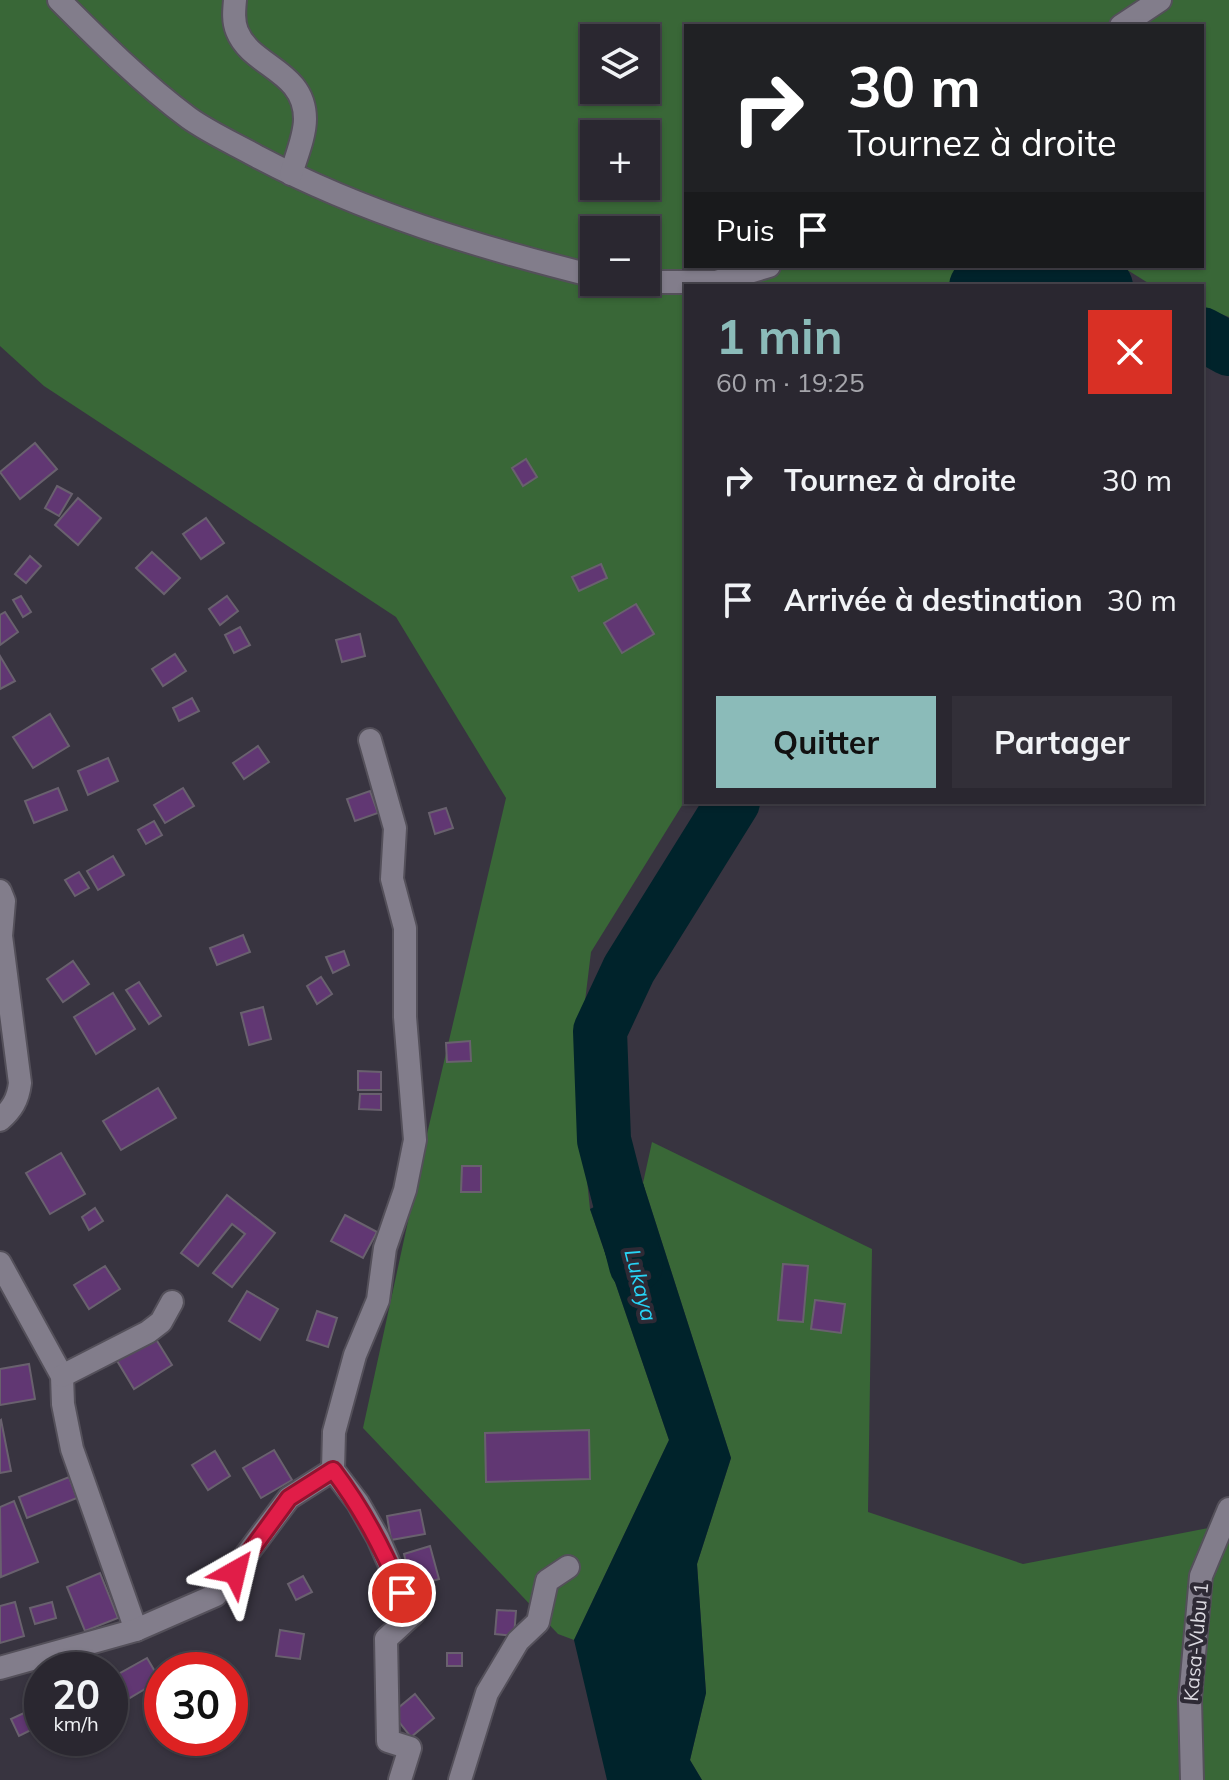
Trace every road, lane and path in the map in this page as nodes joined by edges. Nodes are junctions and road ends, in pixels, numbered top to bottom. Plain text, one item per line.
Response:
1 (59, 0) edge
2 (235, 0) edge
3 (1160, 0) edge
4 (1124, 24) edge
5 (291, 174) junction
6 (762, 268) edge
7 (580, 272) edge
8 (660, 282) edge
9 (370, 740) dead end
10 (0, 891) edge
11 (0, 936) edge
12 (0, 1120) edge
13 (0, 1263) edge
14 (172, 1302) dead end
15 (62, 1376) junction
16 (333, 1470) junction
17 (1229, 1509) edge
18 (568, 1567) dead end
19 (136, 1630) junction
20 (0, 1668) edge
21 (400, 1780) edge
22 (460, 1780) edge
23 (1192, 1780) edge

1 - 5 street
2 - 5 street
3 - 4 street
5 - 7 street
6 - 8 street
9 - 16 street
10 - 11 street
11 - 12 street
13 - 15 street
14 - 15 street
15 - 19 street
16 - 19 street
16 - 21 street
17 - 23 street, Kasa-Vubu 1
18 - 22 street
19 - 20 street

